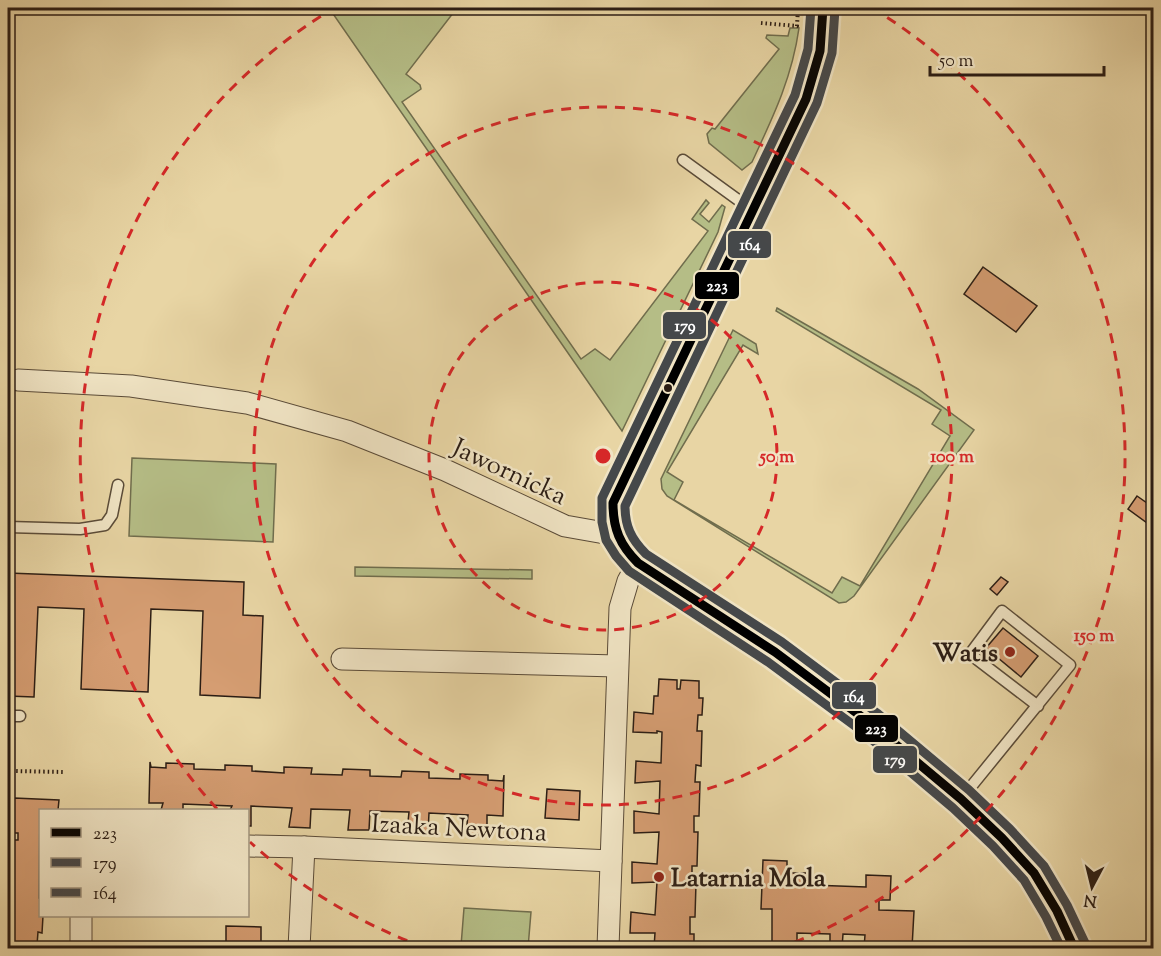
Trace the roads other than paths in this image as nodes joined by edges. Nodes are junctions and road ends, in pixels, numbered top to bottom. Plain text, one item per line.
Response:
1 (823, 8) edge
2 (683, 160) dead end
3 (752, 210) junction
4 (18, 380) dead end
5 (118, 485) dead end
6 (8, 527) edge
7 (616, 536) junction
8 (638, 563) junction
9 (342, 659) dead end
10 (617, 666) junction
11 (1038, 706) junction
12 (8, 716) edge
13 (20, 716) dead end
14 (961, 800) junction
15 (249, 846) edge
16 (304, 847) junction
17 (611, 861) junction
18 (81, 917) edge
19 (81, 948) edge
20 (298, 948) edge
21 (608, 948) edge
22 (1074, 948) edge

1 - 3 street
2 - 3 lane
3 - 7 street
4 - 7 street, Jawornicka
5 - 6 lane
7 - 8 street
8 - 10 street
8 - 14 street
9 - 10 street
10 - 17 street
11 - 11 lane
11 - 14 lane
12 - 13 lane
14 - 22 street
15 - 16 street, Izaaka Newtona
16 - 17 street, Izaaka Newtona
16 - 20 street
17 - 21 street
18 - 19 street

